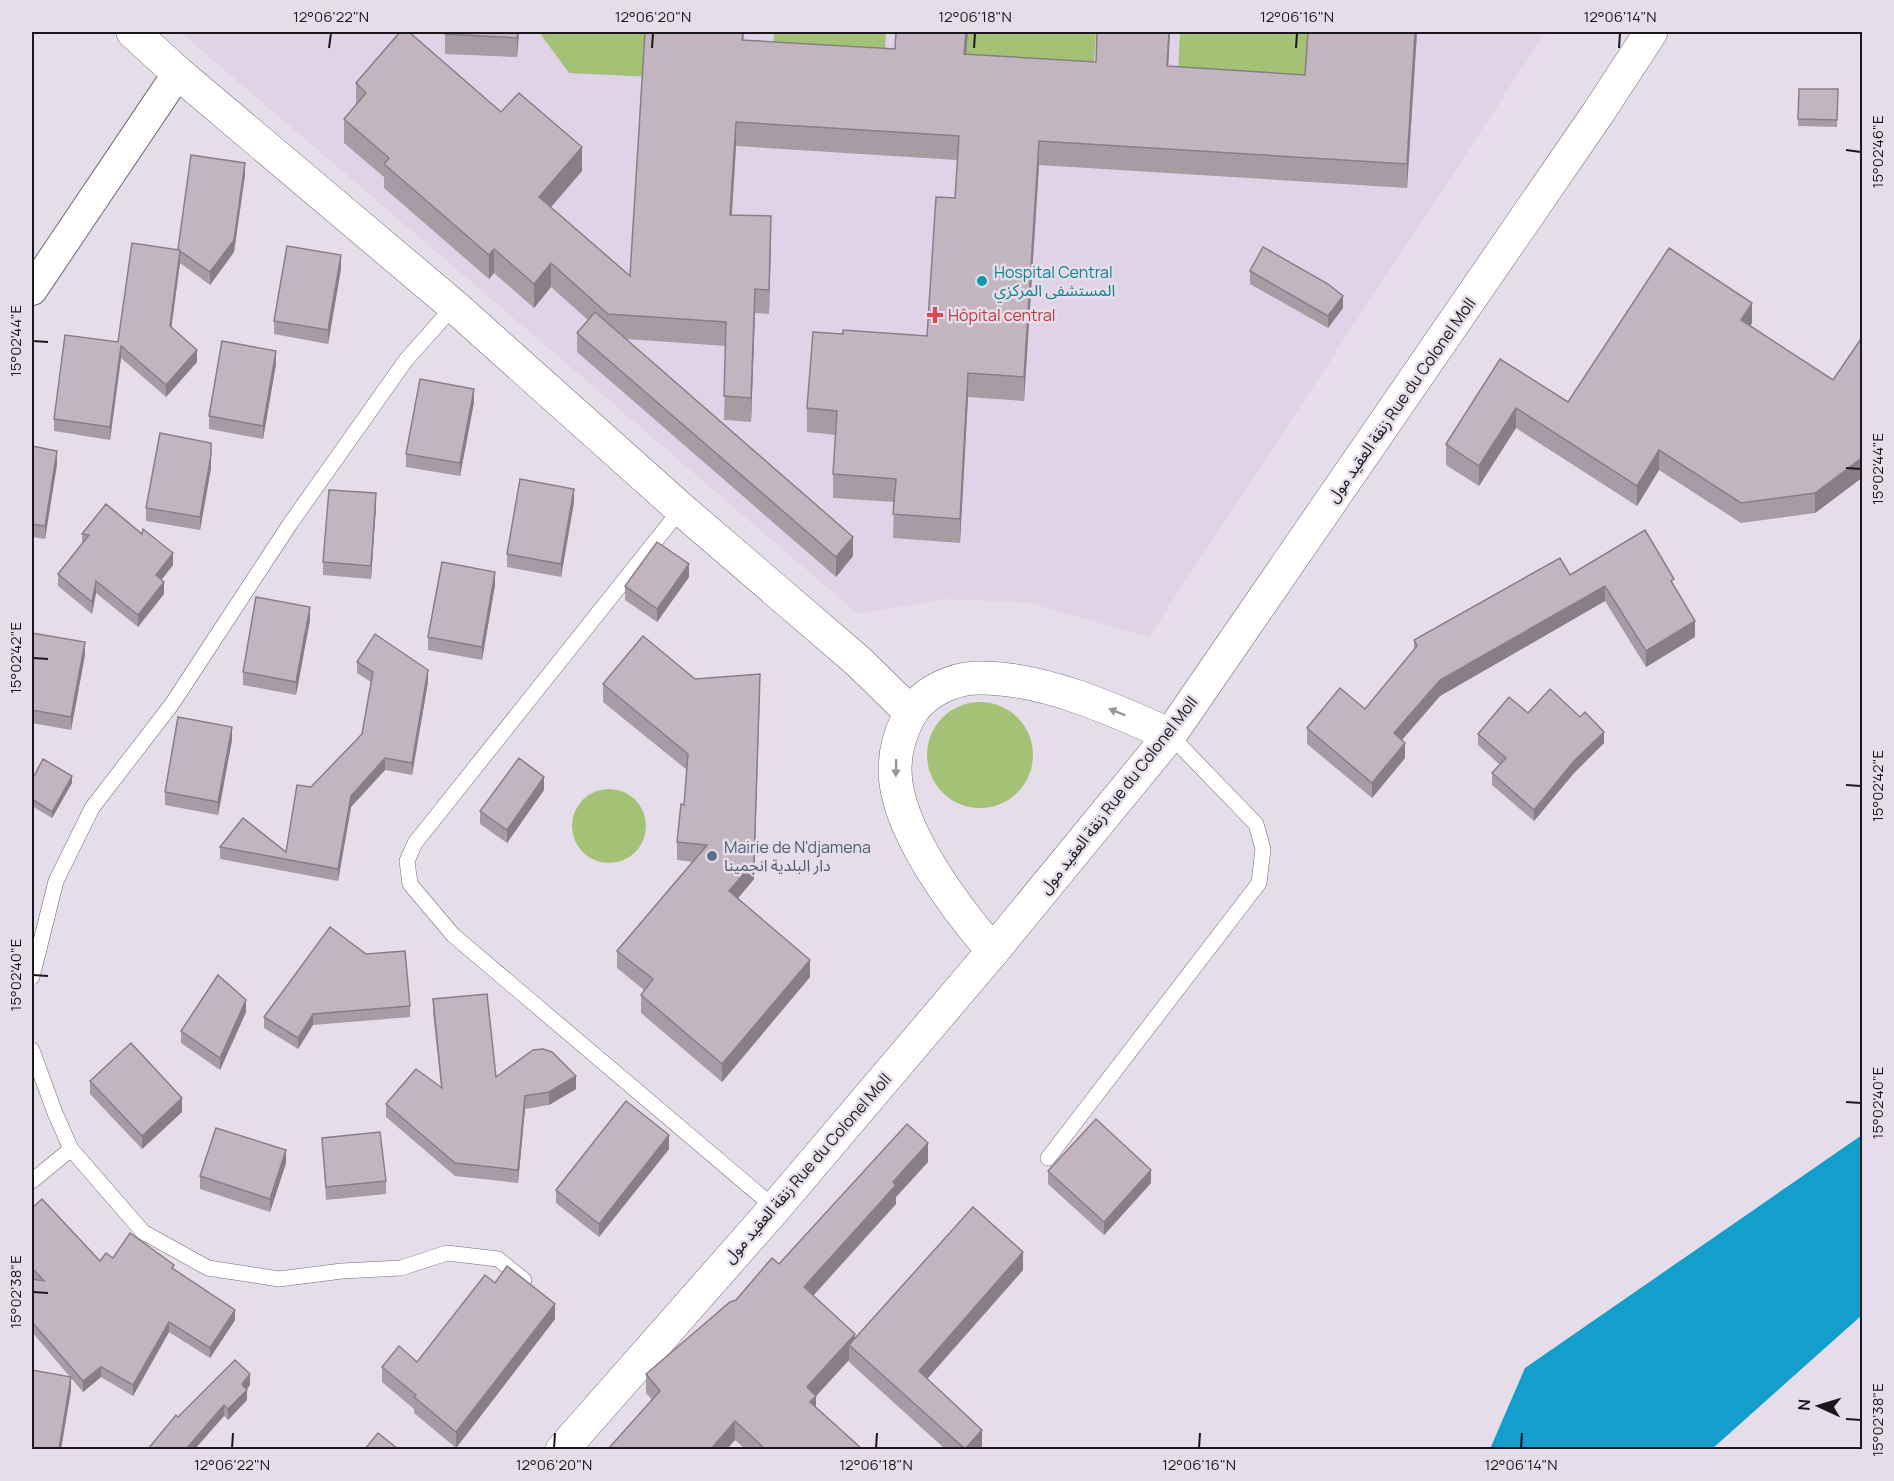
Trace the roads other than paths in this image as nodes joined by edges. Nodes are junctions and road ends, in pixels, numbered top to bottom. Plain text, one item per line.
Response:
1 (133, 32) edge
2 (1651, 32) edge
3 (178, 73) junction
4 (32, 290) edge
5 (454, 306) junction
6 (681, 509) junction
7 (911, 713) junction
8 (1170, 735) junction
9 (993, 951) junction
10 (32, 977) edge
11 (32, 1050) edge
12 (72, 1149) junction
13 (1048, 1158) dead end
14 (32, 1181) edge
15 (775, 1208) junction
16 (533, 1287) edge
17 (562, 1449) edge

1 - 3 main road
2 - 8 main road, زنقة العقيد مول Rue du Colonel Moll
3 - 4 street
3 - 5 main road
5 - 6 main road
5 - 10 lane
6 - 7 main road
6 - 15 lane
8 -> 7 main road
7 -> 9 main road
8 - 9 main road, زنقة العقيد مول Rue du Colonel Moll
8 - 13 lane
9 - 15 main road, زنقة العقيد مول Rue du Colonel Moll
11 - 12 lane
12 - 14 lane
12 - 16 lane
15 - 17 main road, زنقة العقيد مول Rue du Colonel Moll

